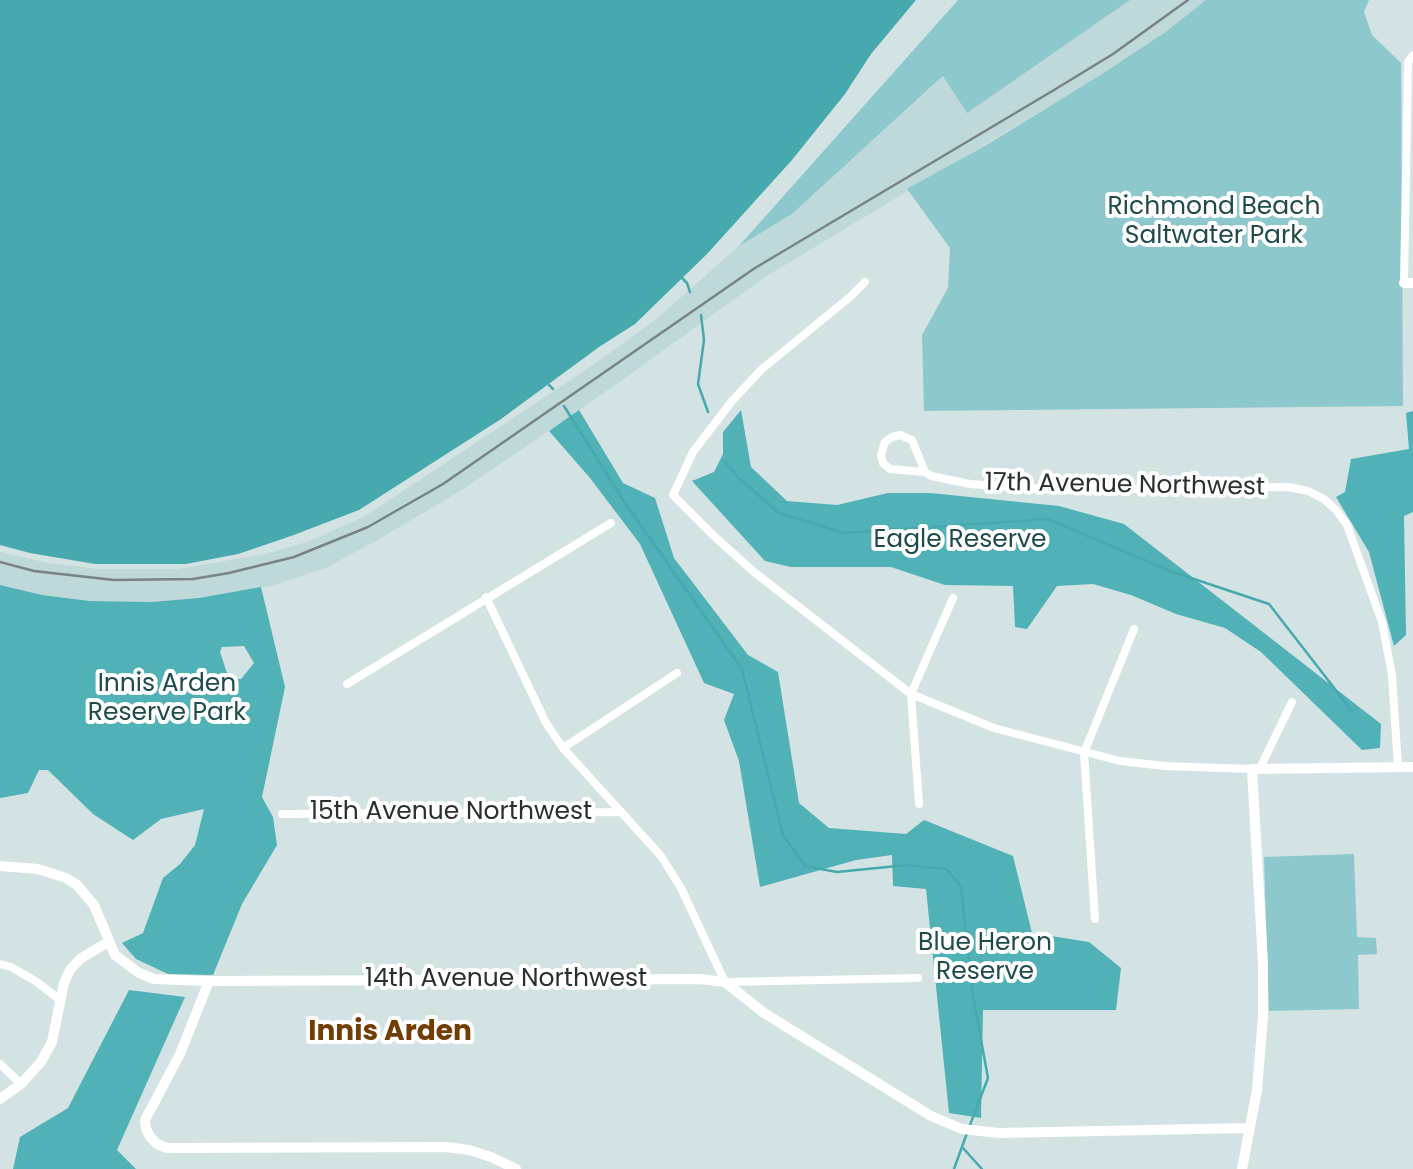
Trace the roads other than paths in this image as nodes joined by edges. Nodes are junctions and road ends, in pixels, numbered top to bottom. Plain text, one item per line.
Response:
1 (1411, 59) edge
2 (1410, 161) edge
3 (866, 282) dead end
4 (1409, 284) edge
5 (926, 472) junction
6 (611, 523) dead end
7 (486, 597) junction
8 (953, 598) dead end
9 (1134, 629) dead end
10 (677, 673) dead end
11 (347, 684) dead end
12 (911, 694) junction
13 (1292, 702) dead end
14 (563, 748) junction
15 (1084, 752) junction
16 (1398, 767) junction
17 (1413, 767) edge
18 (1256, 768) junction
19 (919, 804) dead end
20 (621, 812) junction
21 (282, 814) dead end
22 (0, 866) edge
23 (1095, 918) dead end
24 (108, 942) junction
25 (0, 964) edge
26 (918, 978) dead end
27 (210, 981) junction
28 (725, 982) junction
29 (60, 1000) junction
30 (0, 1064) edge
31 (21, 1084) junction
32 (0, 1099) edge
33 (1248, 1128) junction
34 (516, 1169) edge
35 (1242, 1169) edge

1 - 2 street
2 - 4 street
3 - 12 street
5 - 5 street, 17th Avenue Northwest
5 - 16 street, 17th Avenue Northwest
6 - 7 street
7 - 11 street
7 - 14 street
8 - 12 street
9 - 15 street
10 - 14 street
12 - 15 street
12 - 19 street
13 - 18 street
14 - 20 street
15 - 18 street
15 - 23 street
16 - 17 street
16 - 18 street
18 - 33 street
20 - 21 street, 15th Avenue Northwest
20 - 28 street
22 - 24 street
24 - 27 street, 14th Avenue Northwest
24 - 29 street
25 - 29 street
26 - 28 street, 14th Avenue Northwest
27 - 28 street, 14th Avenue Northwest
27 - 34 street
28 - 33 street
29 - 31 street
30 - 31 street
31 - 32 street
33 - 35 street

